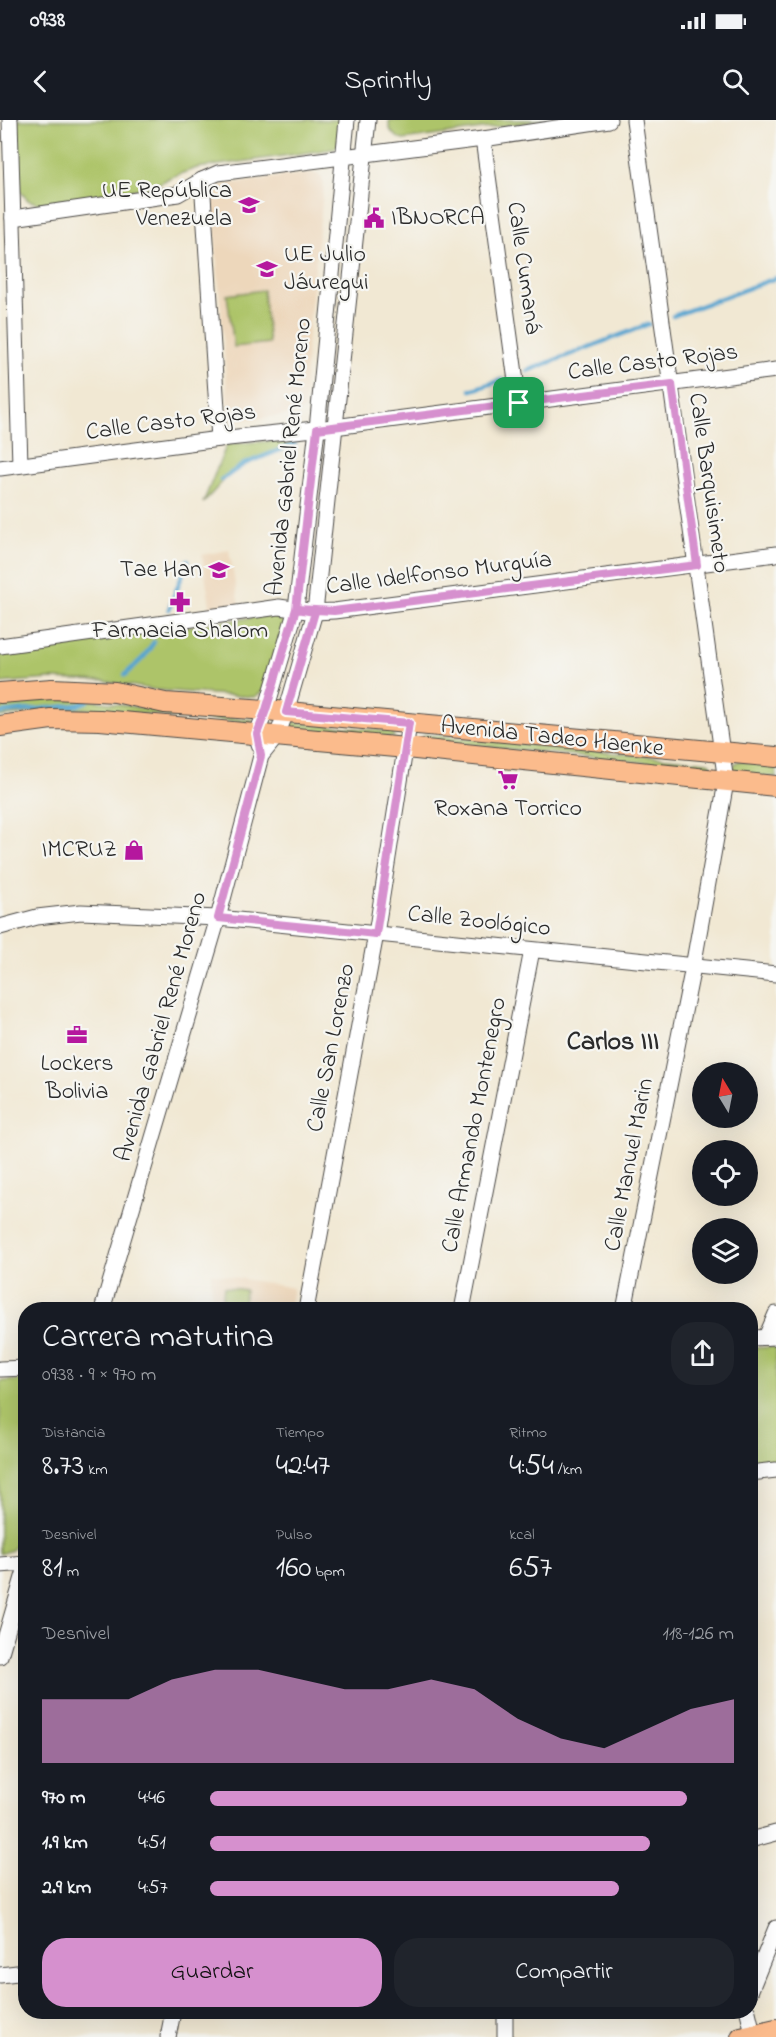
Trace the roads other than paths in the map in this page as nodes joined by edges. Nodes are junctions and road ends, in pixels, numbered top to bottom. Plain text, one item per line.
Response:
1 (347, 120) edge
2 (368, 120) edge
3 (609, 120) edge
4 (634, 120) edge
5 (6, 124) edge
6 (483, 139) junction
7 (364, 154) junction
8 (344, 157) junction
9 (202, 180) junction
10 (13, 218) junction
11 (776, 370) edge
12 (672, 384) junction
13 (519, 403) junction
14 (334, 427) junction
15 (317, 429) junction
16 (219, 439) junction
17 (20, 465) junction
18 (0, 468) edge
19 (776, 554) edge
20 (697, 565) junction
21 (296, 609) junction
22 (315, 612) junction
23 (0, 646) edge
24 (0, 693) edge
25 (266, 710) junction
26 (286, 712) junction
27 (409, 723) junction
28 (0, 726) edge
29 (257, 734) junction
30 (277, 736) junction
31 (406, 748) junction
32 (723, 752) junction
33 (261, 756) junction
34 (776, 757) edge
35 (726, 782) junction
36 (776, 786) edge
37 (218, 918) junction
38 (0, 927) edge
39 (376, 934) junction
40 (532, 950) junction
41 (693, 967) junction
42 (776, 974) edge
43 (104, 1302) edge
44 (307, 1302) edge
45 (464, 1302) edge
46 (626, 1302) edge
47 (776, 1314) edge
48 (771, 1337) edge
49 (18, 1368) edge
50 (0, 1369) edge
51 (776, 1470) edge
52 (758, 1472) edge
53 (0, 1565) edge
54 (18, 1565) edge
55 (18, 1593) edge
56 (0, 1656) edge
57 (776, 1833) edge
58 (758, 1838) edge
59 (776, 1928) edge
60 (758, 1972) edge
61 (18, 1973) edge
62 (0, 1975) edge
63 (172, 2019) edge
64 (505, 2019) edge
65 (749, 2019) edge
66 (776, 2029) edge
67 (750, 2036) edge
68 (168, 2037) edge
69 (505, 2037) edge

1 - 8 street, Avenida Gabriel René Moreno
2 - 7 street, Avenida Gabriel René Moreno
3 - 6 street
4 - 12 street, Calle Barquisimeto
5 - 10 street
6 - 7 street
6 - 13 street, Calle Cumaná
7 - 8 street
7 - 14 street, Avenida Gabriel René Moreno
8 - 9 street
8 - 15 street, Avenida Gabriel René Moreno
9 - 10 street
9 - 16 street
10 - 17 street
11 - 12 street, Calle Casto Rojas
12 - 13 street, Calle Casto Rojas
12 - 20 street, Calle Barquisimeto
13 - 14 street, Calle Casto Rojas
14 - 15 street, Calle Casto Rojas
14 - 22 street, Avenida Gabriel René Moreno
15 - 16 street, Calle Casto Rojas
15 - 21 street, Avenida Gabriel René Moreno
16 - 17 street, Calle Casto Rojas
17 - 18 street, Calle Casto Rojas
19 - 20 street, Calle Idelfonso Murguía
20 - 22 street, Calle Idelfonso Murguía
20 - 32 street, Calle Barquisimeto
21 - 22 street, Calle Idelfonso Murguía
21 - 23 street, Calle Idelfonso Murguía
21 - 25 street, Avenida Gabriel René Moreno
22 - 26 street, Avenida Gabriel René Moreno
24 - 25 main road, Avenida Tadeo Haenke
25 - 26 main road, Avenida Tadeo Haenke
25 - 29 street, Avenida Gabriel René Moreno
26 - 27 main road, Avenida Tadeo Haenke
26 - 30 street, Avenida Gabriel René Moreno
27 - 31 street, Calle San Lorenzo
27 - 32 main road, Avenida Tadeo Haenke
28 - 29 main road, Avenida Tadeo Haenke
29 - 30 main road, Avenida Tadeo Haenke
29 - 33 street, Avenida Gabriel René Moreno
30 - 31 main road, Avenida Tadeo Haenke
30 - 33 street, Avenida Gabriel René Moreno
31 - 35 main road, Avenida Tadeo Haenke
31 - 39 street, Calle San Lorenzo
32 - 34 main road, Avenida Tadeo Haenke
32 - 35 street, Calle Barquisimeto
33 - 37 street, Avenida Gabriel René Moreno
35 - 36 main road, Avenida Tadeo Haenke
35 - 41 street, Calle Manuel Marin
37 - 38 street, Calle Zoológico
37 - 39 street, Calle Zoológico
37 - 43 street, Avenida Gabriel René Moreno
39 - 40 street, Calle Zoológico
39 - 44 street, Calle San Lorenzo
40 - 41 street, Calle Zoológico
40 - 45 street, Calle Armando Montenegro
41 - 42 street, Calle Zoológico
41 - 46 street, Calle Manuel Marin
47 - 48 street
49 - 50 street
51 - 52 street
53 - 54 street
55 - 56 street
57 - 58 street
59 - 60 street
61 - 62 street
63 - 68 street
64 - 69 street
65 - 67 street
66 - 67 main road

